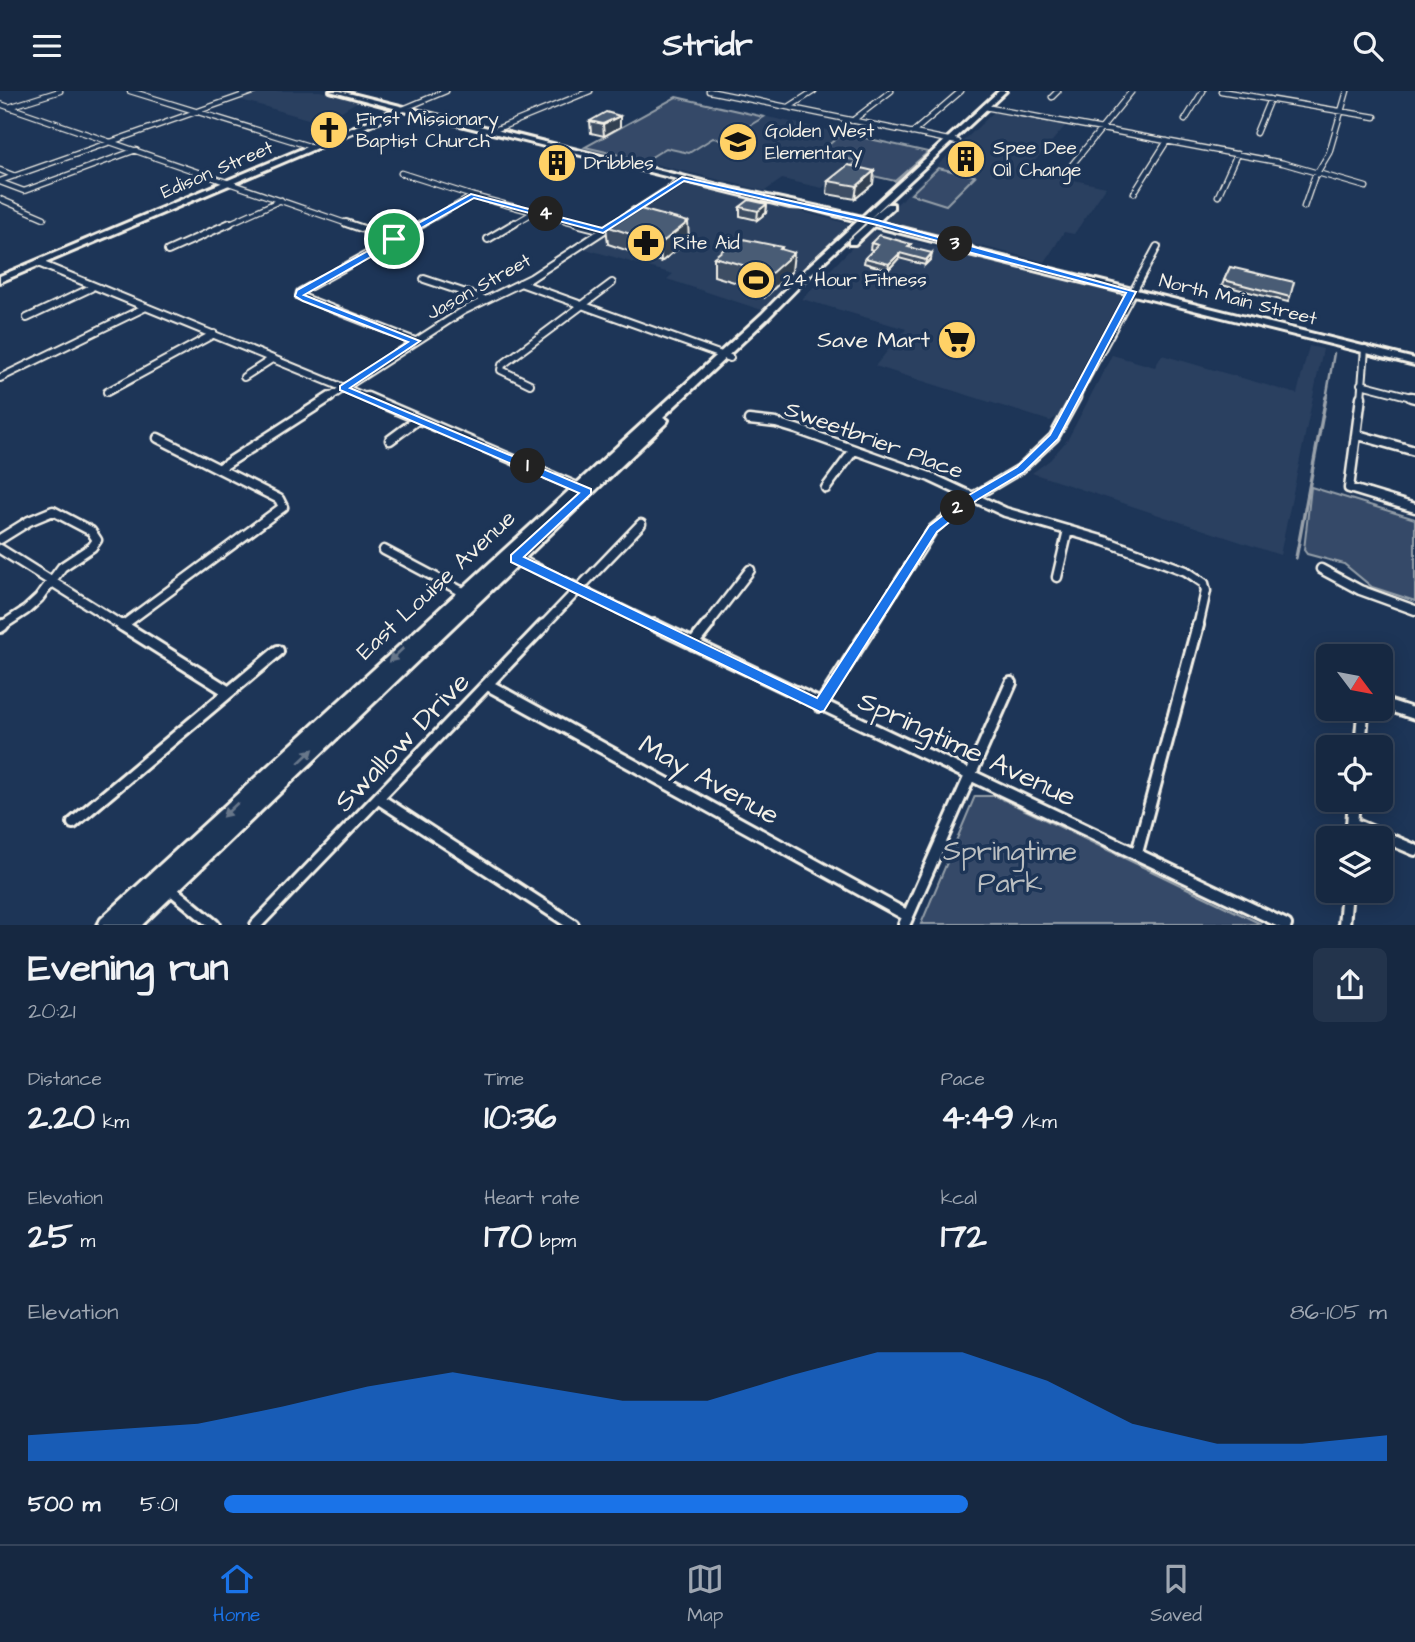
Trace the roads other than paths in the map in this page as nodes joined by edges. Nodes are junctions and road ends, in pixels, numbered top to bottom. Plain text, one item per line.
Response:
1 (60, 91) edge
2 (131, 91) edge
3 (255, 91) edge
4 (333, 91) edge
5 (446, 91) edge
6 (590, 91) edge
7 (709, 91) edge
8 (744, 91) edge
9 (814, 91) edge
10 (891, 91) edge
11 (961, 91) edge
12 (1003, 91) edge
13 (1013, 91) edge
14 (1058, 91) edge
15 (1132, 91) edge
16 (1203, 91) edge
17 (1222, 91) edge
18 (1347, 91) edge
19 (735, 96) junction
20 (1052, 97) dead end
21 (1270, 99) junction
22 (0, 104) edge
23 (8, 107) junction
24 (789, 107) junction
25 (989, 108) junction
26 (0, 109) edge
27 (403, 109) junction
28 (197, 111) junction
29 (1342, 111) junction
30 (1375, 117) dead end
31 (1185, 120) dead end
32 (852, 121) junction
33 (1101, 129) junction
34 (492, 131) junction
35 (912, 133) junction
36 (1256, 133) dead end
37 (113, 141) junction
38 (954, 141) junction
39 (1167, 141) junction
40 (312, 147) junction
41 (135, 150) junction
42 (1237, 154) junction
43 (1071, 166) dead end
44 (0, 170) edge
45 (1317, 171) junction
46 (401, 173) dead end
47 (15, 176) junction
48 (682, 179) junction
49 (0, 181) edge
50 (229, 182) junction
51 (1366, 187) dead end
52 (1134, 193) dead end
53 (473, 196) junction
54 (1217, 196) dead end
55 (0, 199) edge
56 (281, 200) junction
57 (1304, 207) dead end
58 (536, 211) junction
59 (44, 218) dead end
60 (866, 223) junction
61 (603, 230) junction
62 (394, 239) junction
63 (488, 239) dead end
64 (1157, 247) dead end
65 (169, 251) dead end
66 (971, 251) joint
67 (38, 263) junction
68 (0, 279) edge
69 (424, 279) dead end
70 (520, 283) junction
71 (612, 283) dead end
72 (91, 288) junction
73 (1131, 292) junction
74 (484, 299) junction
75 (579, 306) junction
76 (146, 307) junction
77 (27, 318) dead end
78 (214, 334) junction
79 (415, 341) junction
80 (1365, 349) junction
81 (726, 357) junction
82 (272, 359) junction
83 (1415, 362) edge
84 (244, 377) dead end
85 (0, 378) edge
86 (530, 384) dead end
87 (1361, 384) junction
88 (343, 388) junction
89 (107, 391) dead end
90 (1415, 398) edge
91 (417, 420) junction
92 (750, 420) dead end
93 (1358, 435) junction
94 (158, 438) dead end
95 (390, 440) dead end
96 (853, 450) junction
97 (1415, 451) edge
98 (220, 468) junction
99 (826, 488) dead end
100 (582, 489) junction
101 (973, 497) junction
102 (1415, 508) edge
103 (641, 524) dead end
104 (1068, 530) junction
105 (0, 539) edge
106 (0, 549) edge
107 (384, 550) dead end
108 (516, 558) junction
109 (1321, 569) dead end
110 (750, 570) dead end
111 (1057, 577) dead end
112 (52, 579) junction
113 (580, 590) junction
114 (463, 592) junction
115 (1415, 610) edge
116 (122, 626) junction
117 (0, 627) edge
118 (693, 644) junction
119 (278, 651) dead end
120 (1011, 683) dead end
121 (488, 685) junction
122 (229, 692) junction
123 (820, 706) junction
124 (1393, 707) edge
125 (1415, 713) edge
126 (971, 775) junction
127 (379, 799) junction
128 (1353, 812) edge
129 (72, 823) dead end
130 (1352, 823) junction
131 (1352, 826) edge
132 (1415, 850) edge
133 (1137, 853) junction
134 (168, 887) junction
135 (1346, 903) edge
136 (906, 920) edge
137 (107, 925) edge
138 (128, 925) edge
139 (214, 925) edge
140 (256, 925) edge
141 (573, 925) edge
142 (1286, 925) edge
143 (1344, 925) edge

1 - 23 street
2 - 28 street
3 - 28 street
4 - 27 street, North Main Street
5 - 27 street, Edison Street
6 - 34 street
7 - 19 street
8 - 19 street
9 - 24 street
10 - 32 street
11 - 35 street
12 - 25 street
13 - 25 street
14 - 20 street
15 - 33 street
16 - 31 street
17 - 21 street
18 - 29 street
19 - 24 street
21 - 29 street
21 - 36 street
22 - 23 street
23 - 26 street
23 - 37 street
24 - 32 street
25 - 33 street
25 - 38 street, East Louise Avenue
27 - 34 street, North Main Street
27 - 40 street, Edison Street
28 - 37 street
28 - 40 street
29 - 30 street
29 - 45 street
32 - 35 street
33 - 39 street
33 - 43 street
34 - 48 street, North Main Street
35 - 38 street
37 - 41 street
37 - 47 street
38 - 60 street, East Louise Avenue
39 - 42 street
39 - 52 street
40 - 50 street, Edison Street
41 - 49 street
41 - 50 street
42 - 45 street
42 - 54 street
44 - 47 street
45 - 51 street
45 - 57 street
46 - 53 street
47 - 49 street
48 - 60 street, North Main Street
48 - 61 street, Jason Street
50 - 56 street
50 - 67 street, Edison Street
53 - 58 street
53 - 62 street
55 - 59 street
56 - 62 street
56 - 65 street
58 - 61 street
58 - 63 street
60 - 66 main road, North Main Street
60 - 81 street, East Louise Avenue
61 - 70 street, Jason Street
62 - 79 street
64 - 73 street
66 - 73 street, North Main Street
67 - 68 street, Edison Street
67 - 72 street
69 - 74 street
70 - 74 street, Jason Street
70 - 75 street
71 - 75 street
72 - 76 street
72 - 77 street
73 - 80 street, North Main Street
73 - 101 street
74 - 79 street, Jason Street
75 - 81 street
75 - 86 street
76 - 78 street
76 - 85 street
78 - 82 street
78 - 89 street
79 - 88 street, Jason Street
80 - 83 street, North Main Street
80 - 87 street
81 - 100 street, East Louise Avenue
82 - 84 street
82 - 88 street
87 - 90 street
87 - 93 street
88 - 91 street
88 - 98 street, Jason Street
91 - 95 street
91 - 100 street
92 - 96 street, Sweetbrier Place
93 - 97 street
93 - 102 street
94 - 98 street
96 - 99 street
96 - 101 street, Sweetbrier Place
98 - 116 street
100 - 108 street, East Louise Avenue
100 - 114 street, East Louise Avenue
101 - 104 street, Sweetbrier Place
101 - 123 street
103 - 113 street, Swallow Drive
104 - 111 street
104 - 133 street, Sweetbrier Place
105 - 112 street
106 - 112 street
107 - 114 street
108 - 113 street, Springtime Avenue
134 -> 108 street, East Louise Avenue
109 - 115 street
110 - 118 street
112 - 116 street
112 - 117 street
113 - 118 street, Springtime Avenue
113 - 121 street, Swallow Drive
114 -> 137 street, East Louise Avenue
116 - 122 street
118 - 123 street, Springtime Avenue
119 - 122 street
120 - 126 street
121 - 127 street, Swallow Drive
121 - 136 street, May Avenue
122 - 129 street
123 - 126 street, Springtime Avenue
124 - 125 street
126 - 133 street, Springtime Avenue
126 - 136 street
127 - 140 street, Swallow Drive
127 - 141 street
128 - 130 street
130 - 131 street
130 - 132 street
133 - 142 street, Springtime Avenue
134 - 138 street, East Louise Avenue
134 - 139 street
135 - 143 street

